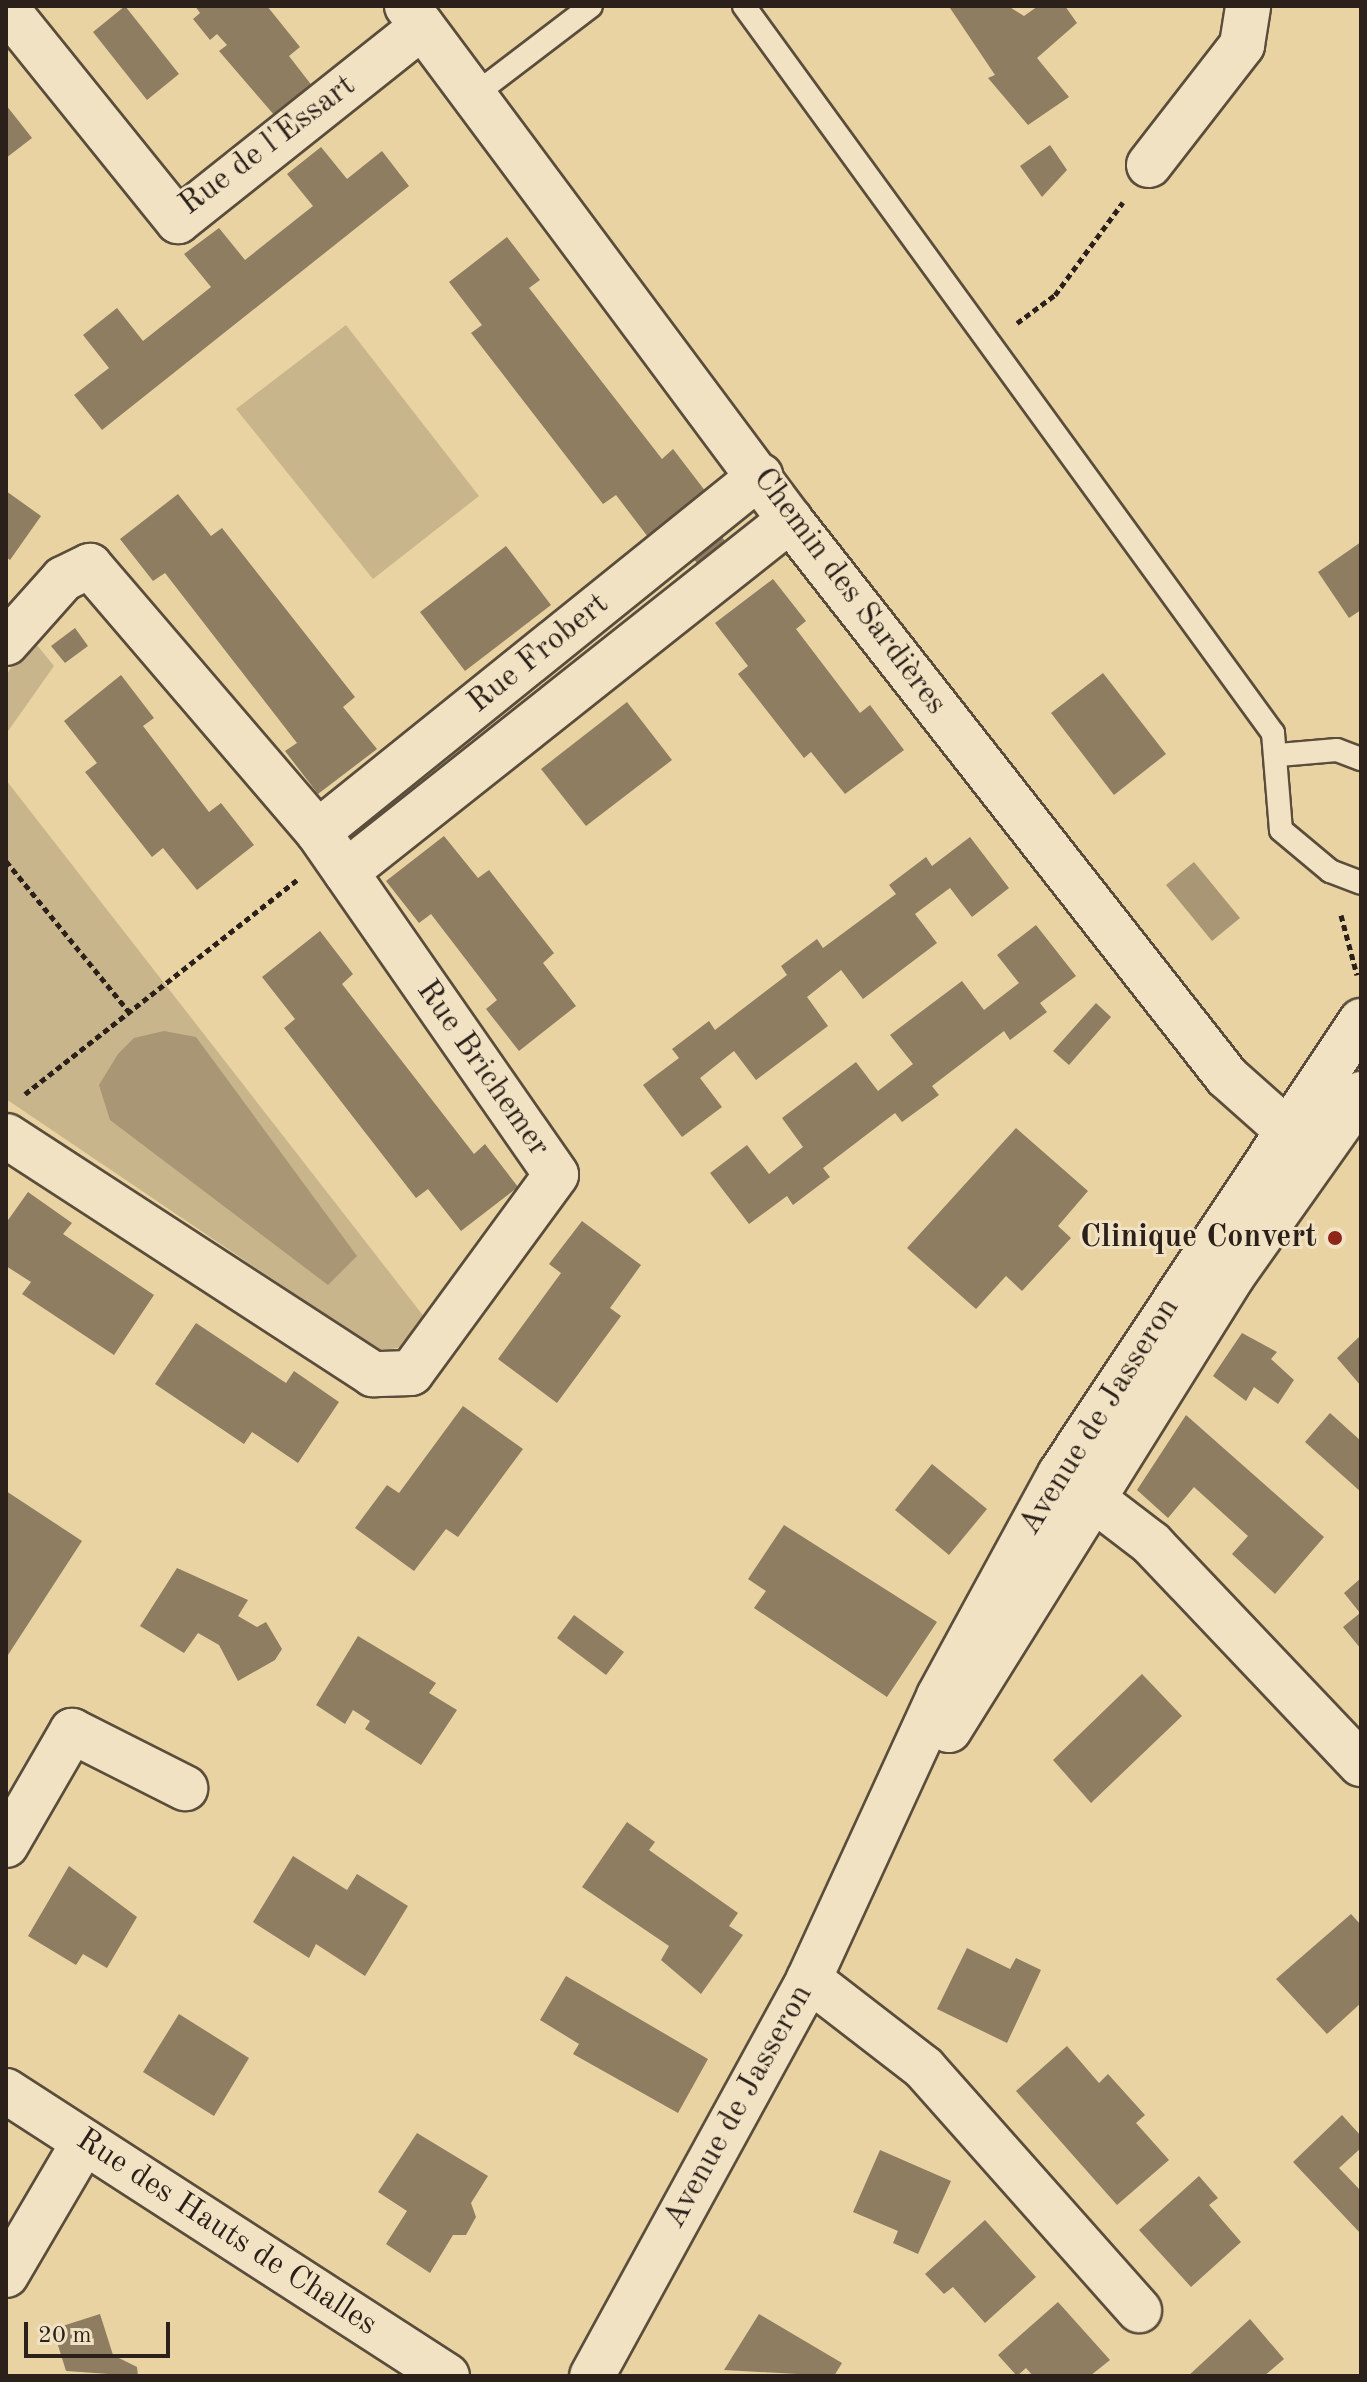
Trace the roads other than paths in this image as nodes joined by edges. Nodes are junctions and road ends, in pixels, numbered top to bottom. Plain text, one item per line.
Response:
1 (591, 6) edge
2 (744, 6) edge
3 (1248, 6) edge
4 (6, 8) edge
5 (415, 16) edge
6 (477, 93) junction
7 (1149, 165) road end
8 (760, 476) junction
9 (790, 520) junction
10 (6, 643) edge
11 (1279, 755) junction
12 (1361, 759) edge
13 (332, 852) junction
14 (1361, 883) edge
15 (1361, 1021) edge
16 (1361, 1094) edge
17 (12, 1118) edge
18 (1300, 1144) junction
19 (1077, 1484) junction
20 (1361, 1764) edge
21 (185, 1788) dead end
22 (6, 1845) edge
23 (809, 1979) junction
24 (6, 2091) edge
25 (84, 2142) junction
26 (6, 2275) edge
27 (1139, 2310) dead end
28 (447, 2376) edge
29 (592, 2376) edge

1 - 6 lane
2 - 11 lane
3 - 7 street
4 - 5 street, Rue de l'Essart
5 - 6 street, Chemin des Sardières
6 - 8 street, Chemin des Sardières
8 - 9 street, Chemin des Sardières
8 - 13 street, Rue Frobert
9 - 13 street, Rue Frobert
9 - 18 street, Chemin des Sardières
10 - 13 street, Rue Brichemer
11 - 12 lane
11 - 14 lane
13 - 17 street, Rue Brichemer
15 - 18 street, Avenue de Jasseron
16 - 18 street, Avenue de Jasseron
18 - 19 street, Avenue de Jasseron
19 - 20 street
19 - 23 street, Avenue de Jasseron
21 - 22 street
23 - 27 street
23 - 29 street, Avenue de Jasseron
24 - 25 street, Rue des Hauts de Challes
25 - 26 street
25 - 28 street, Rue des Hauts de Challes

